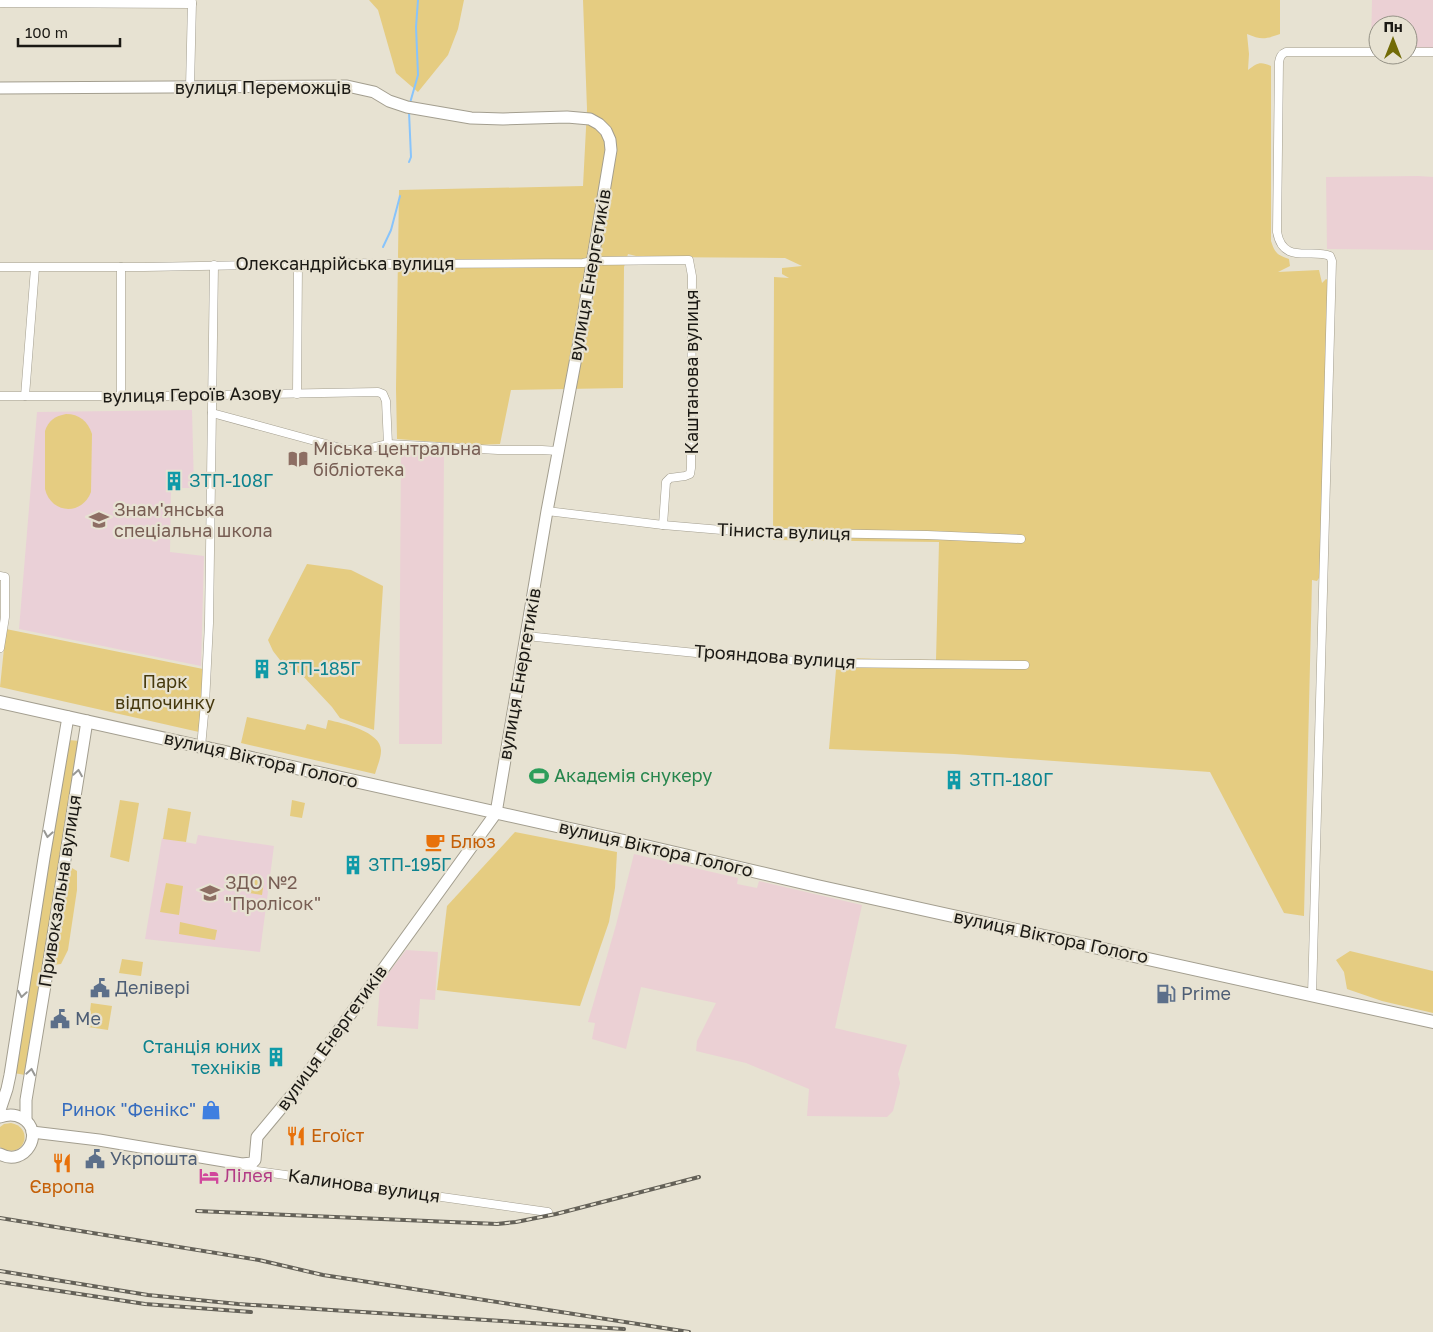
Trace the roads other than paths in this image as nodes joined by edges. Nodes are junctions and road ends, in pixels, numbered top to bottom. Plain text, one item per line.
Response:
1 (192, 2) edge
2 (0, 3) edge
3 (1368, 52) edge
4 (1418, 52) edge
5 (1433, 52) edge
6 (190, 87) junction
7 (0, 88) edge
8 (580, 118) joint
9 (689, 260) joint
10 (593, 261) junction
11 (298, 264) junction
12 (214, 265) junction
13 (0, 267) edge
14 (122, 267) junction
15 (35, 268) junction
16 (297, 394) junction
17 (0, 396) edge
18 (25, 396) junction
19 (121, 396) junction
20 (212, 396) junction
21 (212, 413) junction
22 (388, 444) junction
23 (558, 452) junction
24 (547, 511) junction
25 (663, 525) junction
26 (1021, 539) dead end
27 (3, 576) edge
28 (526, 636) junction
29 (0, 648) edge
30 (1025, 665) dead end
31 (0, 702) edge
32 (68, 717) junction
33 (87, 721) junction
34 (201, 747) junction
35 (496, 813) junction
36 (1312, 994) junction
37 (1433, 1022) edge
38 (0, 1110) edge
39 (0, 1117) edge
40 (26, 1120) junction
41 (32, 1132) junction
42 (0, 1154) edge
43 (242, 1164) junction
44 (548, 1212) dead end

1 - 2 street
1 - 6 street
3 - 36 street
4 - 5 street
6 - 7 street, вулиця Переможців
6 - 8 street, вулиця Переможців
8 - 10 street, вулиця Енергетиків
9 - 10 street, Олександрійська вулиця
9 - 25 street, Каштанова вулиця
10 - 11 street, Олександрійська вулиця
10 - 23 street, вулиця Енергетиків
11 - 12 street, Олександрійська вулиця
11 - 16 street
12 - 14 street, Олександрійська вулиця
12 - 20 street
13 - 15 street, Олександрійська вулиця
14 - 15 street, Олександрійська вулиця
14 - 19 street
15 - 18 street
16 - 20 street, вулиця Героїв Азову
16 - 22 street, вулиця Героїв Азову
17 - 18 street, вулиця Героїв Азову
18 - 19 street, вулиця Героїв Азову
19 - 20 street, вулиця Героїв Азову
20 - 21 street
21 - 22 street
21 - 34 street
22 - 23 street
23 - 24 street, вулиця Енергетиків
24 - 25 street, Тіниста вулиця
24 - 28 street, вулиця Енергетиків
25 - 26 street, Тіниста вулиця
27 - 29 street
28 - 30 street, Трояндова вулиця
28 - 35 street, вулиця Енергетиків
31 - 32 main road, вулиця Віктора Голого
32 - 33 main road, вулиця Віктора Голого
32 -> 38 street, Привокзальна вулиця
33 - 34 main road, вулиця Віктора Голого
40 -> 33 street, Привокзальна вулиця
34 - 35 main road, вулиця Віктора Голого
35 - 36 main road, вулиця Віктора Голого
35 - 43 street, вулиця Енергетиків
36 - 37 main road, вулиця Віктора Голого
39 - 40 street
40 - 41 street
41 - 42 street
41 - 43 street, Калинова вулиця
43 - 44 street, Калинова вулиця

